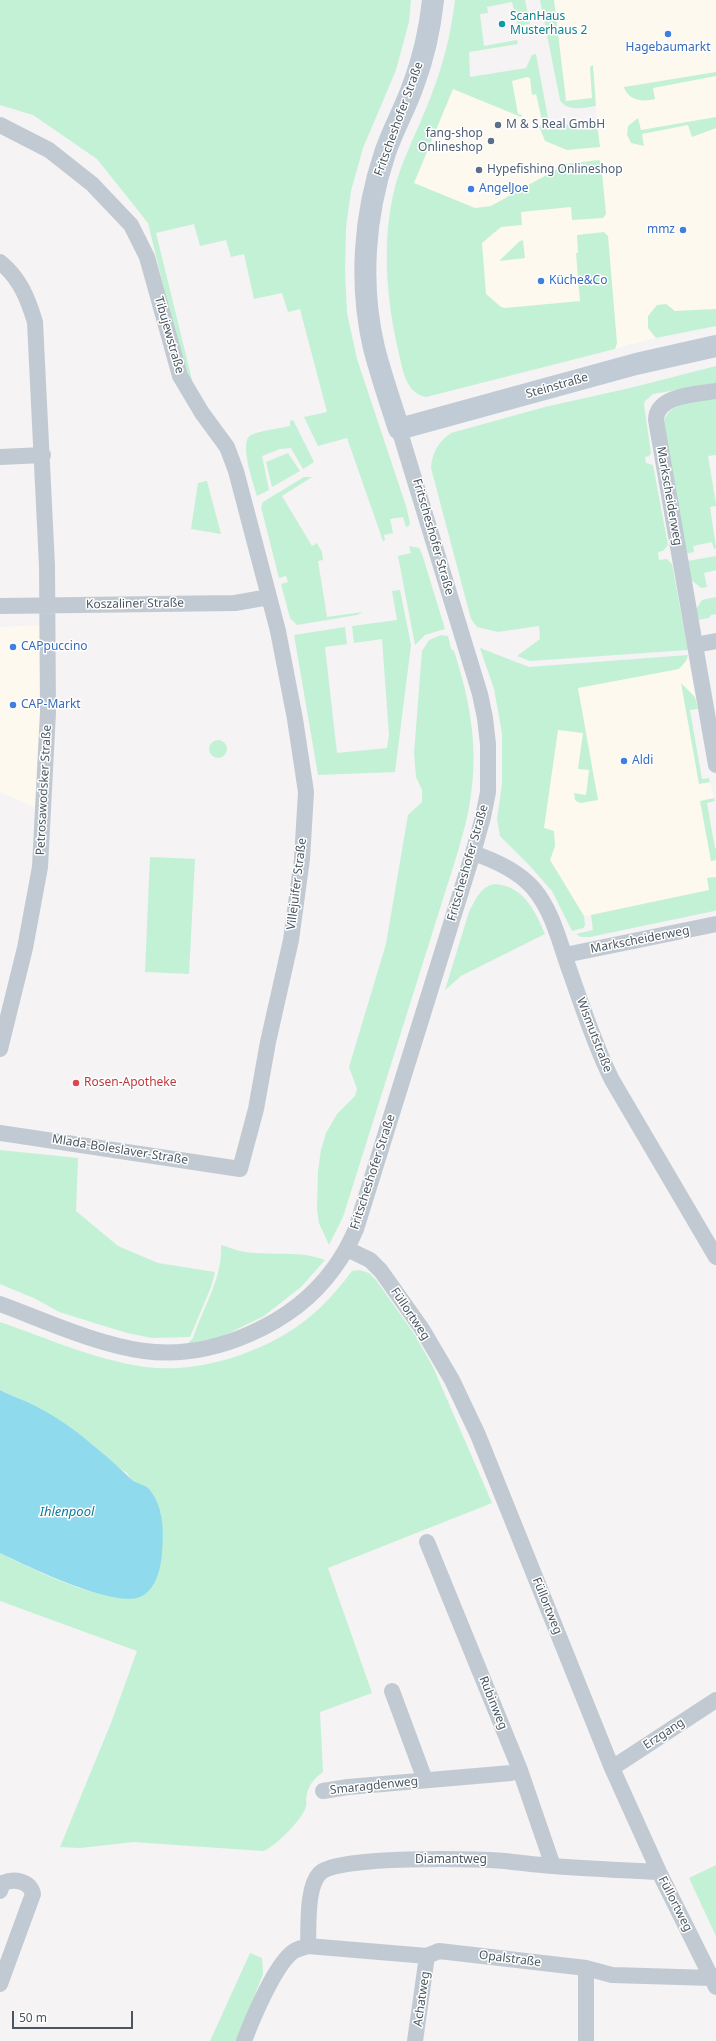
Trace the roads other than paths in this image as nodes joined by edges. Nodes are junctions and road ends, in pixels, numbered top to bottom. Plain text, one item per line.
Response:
1 (433, 0) edge
2 (0, 125) edge
3 (0, 262) edge
4 (716, 346) edge
5 (716, 391) edge
6 (399, 429) junction
7 (43, 455) junction
8 (0, 457) edge
9 (269, 597) junction
10 (47, 605) junction
11 (0, 606) edge
12 (716, 641) edge
13 (695, 645) junction
14 (716, 765) edge
15 (473, 853) junction
16 (716, 924) edge
17 (565, 955) junction
18 (0, 1049) edge
19 (0, 1133) edge
20 (240, 1169) joint
21 (347, 1249) junction
22 (716, 1257) edge
23 (0, 1304) edge
24 (427, 1542) dead end
25 (392, 1691) dead end
26 (716, 1700) edge
27 (612, 1768) junction
28 (520, 1770) junction
29 (425, 1780) junction
30 (322, 1791) dead end
31 (553, 1866) junction
32 (659, 1872) junction
33 (0, 1891) edge
34 (308, 1946) junction
35 (427, 1956) junction
36 (586, 1968) junction
37 (714, 1982) edge
38 (0, 1984) edge
39 (244, 2041) edge
40 (416, 2041) edge
41 (586, 2041) edge

1 - 6 street, Fritscheshofer Straße
2 - 9 street, Tibujewstraße
3 - 7 street, Petrosawodsker Straße
4 - 6 street, Steinstraße
5 - 13 street, Markscheiderweg
6 - 15 street, Fritscheshofer Straße
7 - 8 street
7 - 10 street, Petrosawodsker Straße
9 - 10 street, Koszaliner Straße
9 - 20 street, Villejuifer Straße
10 - 11 street, Koszaliner Straße
10 - 18 street, Petrosawodsker Straße
12 - 13 street
13 - 14 street, Markscheiderweg
15 - 17 street, Wismutstraße
15 - 21 street, Fritscheshofer Straße
16 - 17 street, Markscheiderweg
17 - 22 street, Wismutstraße
19 - 20 street, Mlada-Boleslaver-Straße
21 - 23 street, Fritscheshofer Straße
21 - 27 street, Füllortweg
24 - 28 street, Rubinweg
25 - 29 street, Smaragdenweg
26 - 27 street, Erzgang
27 - 32 street, Füllortweg
28 - 29 street, Smaragdenweg
28 - 31 street, Rubinweg
29 - 30 street, Smaragdenweg
31 - 32 street, Diamantweg
31 - 34 street, Diamantweg
32 - 37 street, Füllortweg
33 - 38 street
34 - 35 street, Opalstraße
34 - 39 street
35 - 36 street, Opalstraße
35 - 40 street, Achatweg
36 - 37 street, Opalstraße
36 - 41 street

